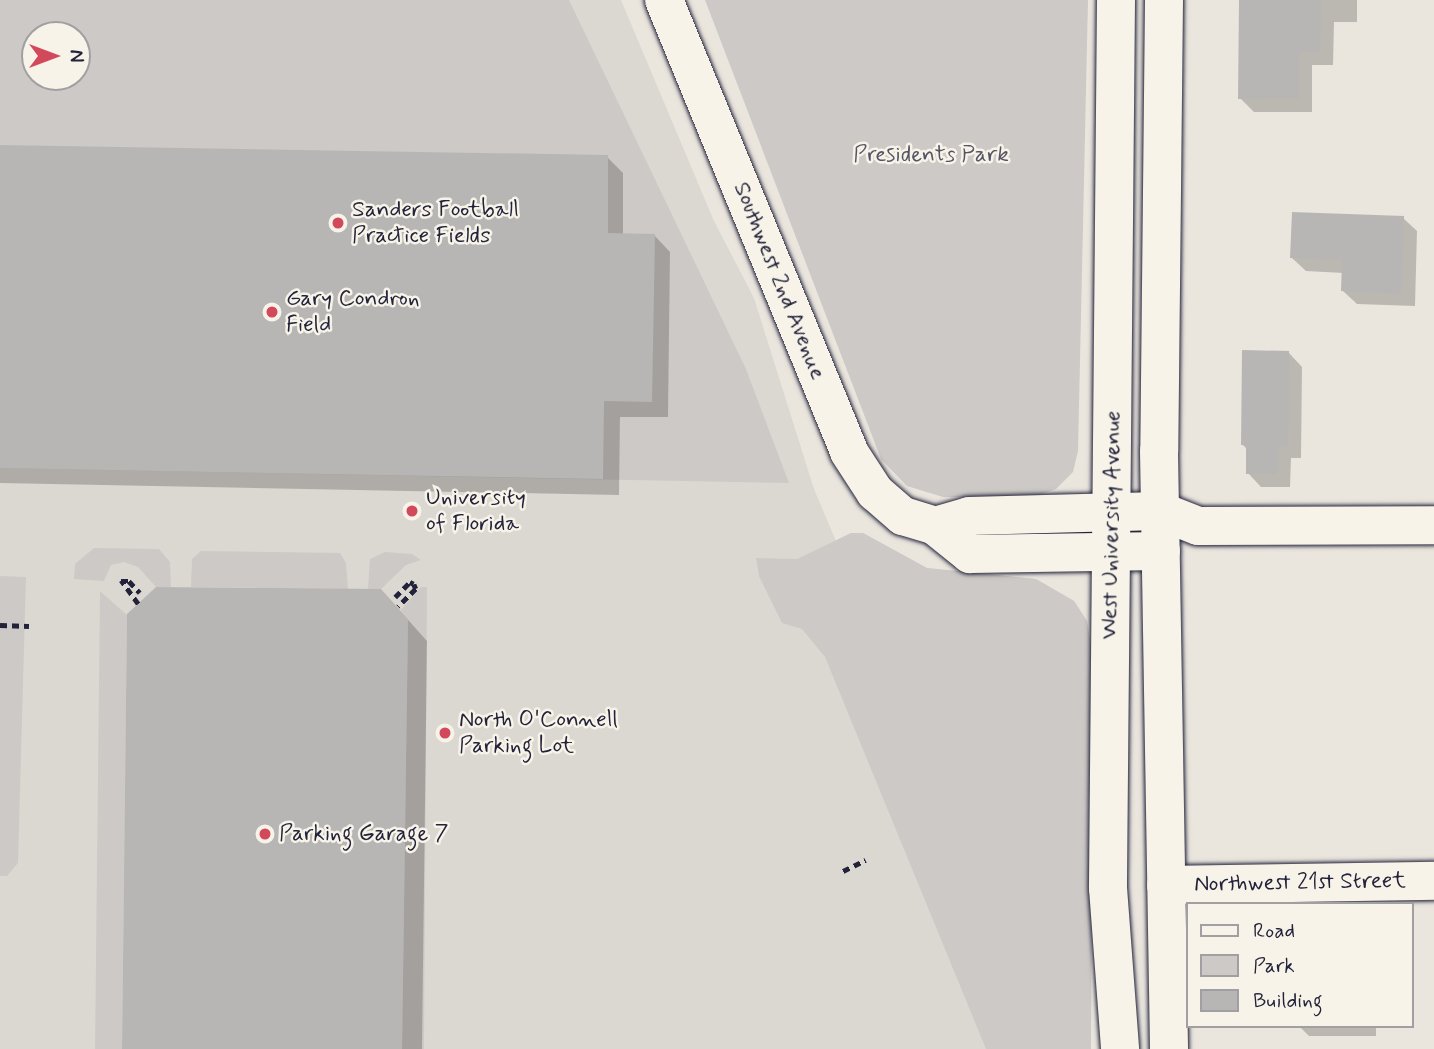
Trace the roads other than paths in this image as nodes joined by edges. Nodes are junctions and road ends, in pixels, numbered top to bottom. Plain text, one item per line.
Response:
1 (664, 0) edge
2 (1116, 0) edge
3 (1164, 0) edge
4 (1160, 511) junction
5 (1112, 512) junction
6 (935, 526) junction
7 (1198, 526) junction
8 (1434, 526) edge
9 (1112, 551) junction
10 (1161, 551) junction
11 (1434, 881) edge
12 (1166, 885) junction
13 (1120, 1049) edge
14 (1170, 1049) edge

1 - 6 main road, Southwest 2nd Avenue
2 - 5 main road, West University Avenue
3 - 4 main road, West University Avenue
4 - 5 main road
4 - 7 main road
4 - 10 main road, West University Avenue
5 - 6 main road
5 - 9 main road, West University Avenue
6 - 9 main road, Southwest 2nd Avenue
7 - 8 main road
7 - 10 main road
9 - 10 main road, Southwest 2nd Avenue
9 - 13 main road, West University Avenue
10 - 12 main road, West University Avenue
11 - 12 main road, Northwest 21st Street
12 - 14 main road, West University Avenue

